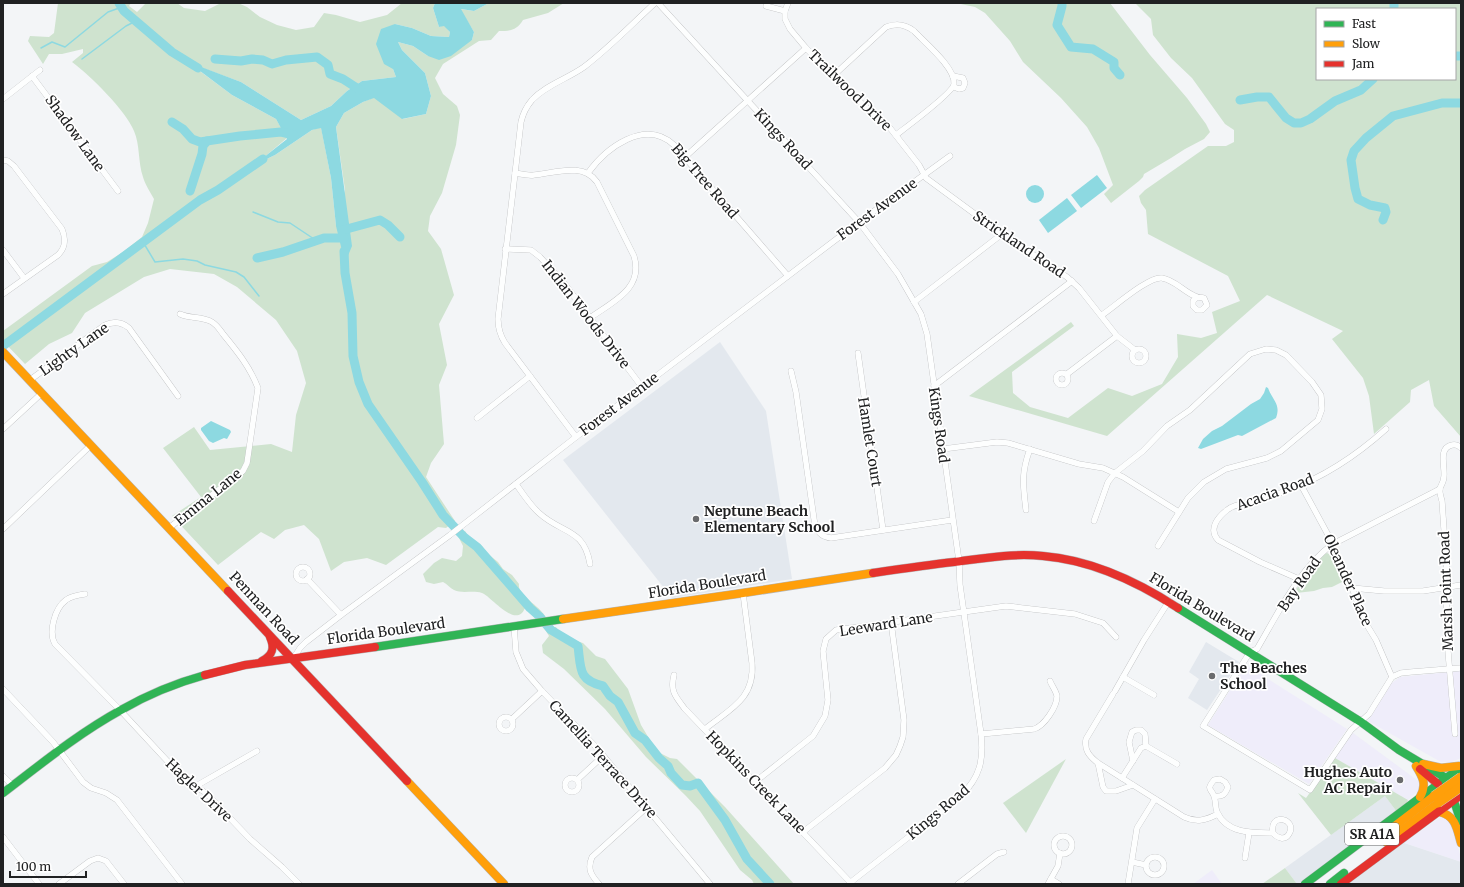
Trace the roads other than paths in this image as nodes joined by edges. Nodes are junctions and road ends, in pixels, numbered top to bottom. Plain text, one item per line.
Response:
1 (657, 3) edge
2 (788, 3) edge
3 (766, 6) dead end
4 (785, 11) junction
5 (806, 48) junction
6 (40, 70) dead end
7 (32, 76) junction
8 (832, 76) junction
9 (953, 76) junction
10 (954, 87) junction
11 (3, 99) edge
12 (748, 100) junction
13 (896, 135) junction
14 (950, 156) dead end
15 (685, 157) junction
16 (4, 160) edge
17 (515, 173) junction
18 (588, 174) junction
19 (923, 176) junction
20 (118, 191) dead end
21 (859, 222) junction
22 (1002, 234) junction
23 (505, 249) junction
24 (3, 250) edge
25 (788, 276) junction
26 (24, 278) junction
27 (1072, 281) junction
28 (3, 294) edge
29 (1196, 297) dead end
30 (914, 302) junction
31 (180, 314) dead end
32 (1102, 316) junction
33 (590, 318) junction
34 (1117, 336) junction
35 (1135, 350) dead end
36 (3, 352) edge
37 (858, 353) dead end
38 (791, 371) dead end
39 (1067, 374) dead end
40 (530, 376) junction
41 (30, 380) junction
42 (934, 386) junction
43 (642, 387) junction
44 (42, 393) junction
45 (178, 396) dead end
46 (477, 418) dead end
47 (3, 429) edge
48 (1386, 429) dead end
49 (576, 437) junction
50 (91, 445) junction
51 (1461, 448) edge
52 (943, 449) junction
53 (1030, 450) junction
54 (1115, 473) junction
55 (516, 484) junction
56 (1301, 485) junction
57 (1440, 489) junction
58 (1026, 510) dead end
59 (1179, 512) junction
60 (952, 520) junction
61 (1094, 521) dead end
62 (169, 528) junction
63 (3, 529) edge
64 (883, 530) junction
65 (1333, 544) junction
66 (1158, 546) dead end
67 (959, 561) junction
68 (590, 564) dead end
69 (307, 579) dead end
70 (1299, 579) junction
71 (1461, 585) edge
72 (1448, 587) junction
73 (1352, 588) junction
74 (743, 593) junction
75 (85, 594) dead end
76 (1169, 601) junction
77 (964, 611) junction
78 (340, 615) junction
79 (891, 622) junction
80 (514, 626) junction
81 (266, 631) junction
82 (1116, 637) dead end
83 (1250, 652) junction
84 (292, 658) junction
85 (260, 662) junction
86 (1461, 668) edge
87 (1450, 669) junction
88 (674, 675) dead end
89 (1122, 677) junction
90 (1392, 677) junction
91 (1050, 681) dead end
92 (3, 689) edge
93 (542, 691) junction
94 (1154, 695) dead end
95 (120, 710) junction
96 (512, 719) dead end
97 (1361, 722) junction
98 (705, 729) junction
99 (981, 734) junction
100 (1454, 734) dead end
101 (1146, 746) junction
102 (60, 751) junction
103 (257, 751) dead end
104 (603, 756) junction
105 (1133, 762) junction
106 (1098, 763) junction
107 (1177, 764) dead end
108 (1420, 765) junction
109 (1461, 766) edge
110 (3, 776) edge
111 (1461, 777) edge
112 (1122, 778) junction
113 (577, 780) dead end
114 (1442, 781) junction
115 (755, 782) junction
116 (1133, 785) junction
117 (13, 786) junction
118 (196, 786) junction
119 (1461, 787) edge
120 (3, 794) edge
121 (1214, 796) dead end
122 (1459, 797) edge
123 (1155, 798) junction
124 (1419, 798) junction
125 (1437, 804) junction
126 (646, 808) junction
127 (1218, 814) junction
128 (1461, 822) edge
129 (803, 832) junction
130 (1250, 833) junction
131 (1273, 833) dead end
132 (3, 837) edge
133 (1461, 843) edge
134 (1004, 852) dead end
135 (1060, 854) dead end
136 (1245, 858) dead end
137 (1132, 862) junction
138 (1146, 865) dead end
139 (1049, 882) edge
140 (852, 883) edge
141 (39, 884) edge
142 (59, 884) edge
143 (124, 884) edge
144 (182, 884) edge
145 (299, 884) edge
146 (504, 884) edge
147 (599, 884) edge
148 (710, 884) edge
149 (958, 884) edge
150 (1059, 884) edge
151 (1128, 884) edge
152 (1305, 884) edge
153 (1317, 884) edge
154 (1330, 884) edge
155 (1341, 884) edge

1 - 12 street, Kings Road
1 - 17 street
2 - 4 street
3 - 4 street
4 - 5 street, Trailwood Drive
5 - 8 street, Trailwood Drive
5 - 12 street
6 - 7 street
7 - 11 street
7 - 20 street, Shadow Lane
8 - 9 street
8 - 13 street, Trailwood Drive
9 - 10 street
9 - 10 street
10 - 13 street
12 - 15 street
12 - 21 street, Kings Road
13 - 19 street, Trailwood Drive
14 - 19 street, Forest Avenue
15 - 18 street, Big Tree Road
15 - 25 street, Big Tree Road
16 - 26 street
17 - 18 street
17 - 23 street
18 - 33 street
19 - 21 street, Forest Avenue
19 - 22 street, Strickland Road
21 - 25 street, Forest Avenue
21 - 30 street, Kings Road
22 - 27 street, Strickland Road
22 - 30 street
23 - 33 street, Indian Woods Drive
23 - 40 street
24 - 26 street
25 - 43 street, Forest Avenue
26 - 28 street
27 - 32 street
27 - 42 street, Strickland Road
29 - 32 street
30 - 42 street, Kings Road
31 - 62 street, Emma Lane
32 - 34 street
33 - 43 street, Indian Woods Drive
34 - 35 street
34 - 39 street
36 - 41 main road, Penman Road
37 - 64 street, Hamlet Court
38 - 64 street
40 - 46 street
40 - 49 street
41 - 44 main road, Penman Road
41 - 45 street, Lighty Lane
42 - 52 street, Kings Road
43 - 49 street, Forest Avenue
44 - 47 street
44 - 50 main road, Penman Road
48 - 56 street, Acacia Road
49 - 55 street, Forest Avenue
50 - 62 main road, Penman Road
50 - 63 street
51 - 57 street, Marsh Point Road
52 - 53 street
52 - 60 street, Kings Road
53 - 54 street
53 - 58 street
54 - 59 street
54 - 59 street
54 - 61 street
55 - 68 street
55 - 78 street, Forest Avenue
56 - 65 street, Oleander Place
56 - 70 street, Acacia Road
57 - 65 street, Bay Road
57 - 72 street, Marsh Point Road
59 - 66 street
60 - 64 street
60 - 67 street, Kings Road
62 - 81 main road, Penman Road
65 - 70 street, Bay Road
65 - 73 street, Oleander Place
67 - 74 main road, Florida Boulevard
67 - 76 main road, Florida Boulevard
67 - 77 street, Kings Road
69 - 78 street
70 - 83 street, Bay Road
71 - 72 street
72 - 73 street
72 - 87 street, Marsh Point Road
73 - 90 street, Oleander Place
74 - 80 main road, Florida Boulevard
74 - 98 street
75 - 95 street, Hagler Drive
76 - 83 main road, Florida Boulevard
76 - 89 street
77 - 79 street, Leeward Lane
77 - 82 street, Leeward Lane
77 - 99 street, Kings Road
78 - 84 street, Forest Avenue
79 - 115 street, Leeward Lane
79 - 129 street
80 - 84 main road, Florida Boulevard
80 - 93 street, Camellia Terrace Drive
81 - 84 main road, Penman Road
81 - 85 main road
83 - 97 main road, Florida Boulevard
83 - 97 street, Bay Road
84 - 85 main road, Florida Boulevard
84 - 146 main road, Penman Road
85 - 95 main road, Florida Boulevard
86 - 87 street
87 - 90 street
87 - 100 street, Marsh Point Road
88 - 98 street, Hopkins Creek Lane
89 - 94 street
89 - 106 street
90 - 97 street
91 - 99 street
92 - 102 street
93 - 96 street
93 - 104 street, Camellia Terrace Drive
95 - 102 main road, Florida Boulevard
95 - 118 street, Hagler Drive
97 - 108 main road, Florida Boulevard
98 - 115 street, Hopkins Creek Lane
99 - 140 street, Kings Road
101 - 105 street
101 - 105 street
101 - 107 street
102 - 117 main road, Florida Boulevard
102 - 144 street
103 - 118 street
104 - 113 street
104 - 126 street, Camellia Terrace Drive
105 - 112 street
106 - 112 street
106 - 116 street
108 - 109 main road
108 - 114 main road, Florida Boulevard
108 - 124 main road
109 - 114 main road
110 - 117 street
111 - 125 main road, bridge
112 - 116 street
114 - 122 main road, Florida Boulevard
114 - 124 main road, SR A1A
115 - 129 street, Hopkins Creek Lane
116 - 123 street
117 - 120 main road, Florida Boulevard
118 - 145 street, Hagler Drive
119 - 125 main road, bridge
121 - 127 street
122 - 125 main road
122 - 128 main road
123 - 127 street
123 - 137 street
124 - 152 main road, SR A1A
125 - 133 main road
125 - 153 main road
125 - 154 main road
125 - 155 main road, SR A1A
126 - 147 street
126 - 148 street, Camellia Terrace Drive
127 - 130 street
129 - 140 street, Hopkins Creek Lane
130 - 131 street
130 - 136 street
132 - 141 street
134 - 149 street
135 - 139 street
137 - 138 street
137 - 151 street
139 - 150 street
142 - 143 street

